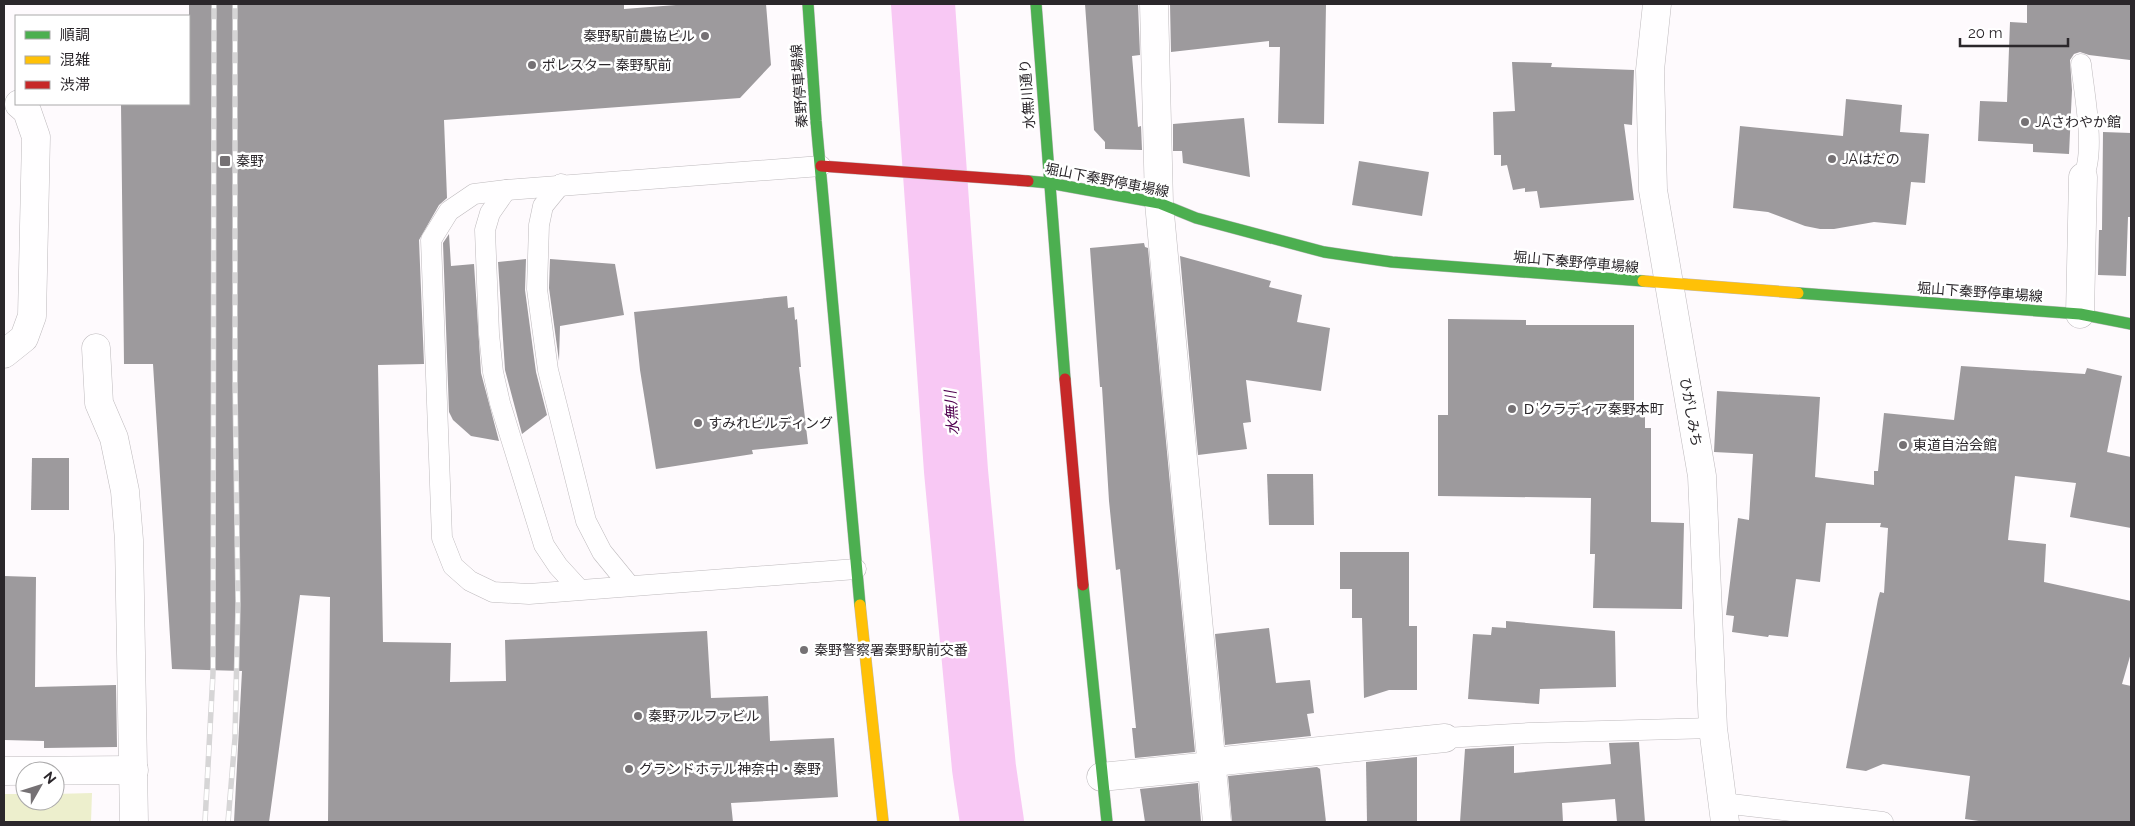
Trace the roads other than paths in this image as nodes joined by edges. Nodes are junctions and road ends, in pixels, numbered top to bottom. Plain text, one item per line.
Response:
1 (808, 4) edge
2 (1036, 4) edge
3 (1154, 4) edge
4 (1657, 4) edge
5 (2081, 64) dead end
6 (4, 95) edge
7 (15, 101) edge
8 (20, 105) edge
9 (821, 166) junction
10 (2083, 177) joint
11 (1049, 183) junction
12 (560, 184) junction
13 (506, 190) junction
14 (1159, 203) junction
15 (1669, 284) junction
16 (2080, 314) junction
17 (2131, 324) edge
18 (96, 348) dead end
19 (4, 354) edge
20 (856, 569) junction
21 (629, 586) junction
22 (579, 589) junction
23 (1713, 728) junction
24 (1445, 738) joint
25 (1211, 766) junction
26 (134, 770) junction
27 (4, 771) edge
28 (1101, 777) junction
29 (1724, 812) edge
30 (134, 822) edge
31 (883, 822) edge
32 (1107, 822) edge
33 (1217, 822) edge
34 (1883, 822) edge

1 - 9 main road, 秦野停車場線
2 - 11 main road, 水無川通り
3 - 14 street
4 - 15 street, ひがしみち
5 - 10 lane
6 - 7 street
8 - 19 street
9 - 11 main road, 堀山下秦野停車場線
9 - 12 lane
9 - 20 main road, 秦野停車場線
10 - 16 street
11 - 14 main road, 堀山下秦野停車場線
11 - 28 main road, 水無川通り
12 - 13 lane
12 - 21 lane
13 - 22 lane
13 - 22 lane
14 - 15 main road, 堀山下秦野停車場線
14 - 25 street
15 - 16 main road, 堀山下秦野停車場線
15 - 23 street, ひがしみち
16 - 17 main road, 堀山下秦野停車場線
18 - 26 street
20 - 21 lane
20 - 31 main road, 秦野停車場線
21 - 22 lane
23 - 24 lane
23 - 29 street, ひがしみち
24 - 25 street
25 - 28 street
25 - 33 street
26 - 27 street
26 - 30 street
28 - 32 main road, 水無川通り
29 - 34 lane

